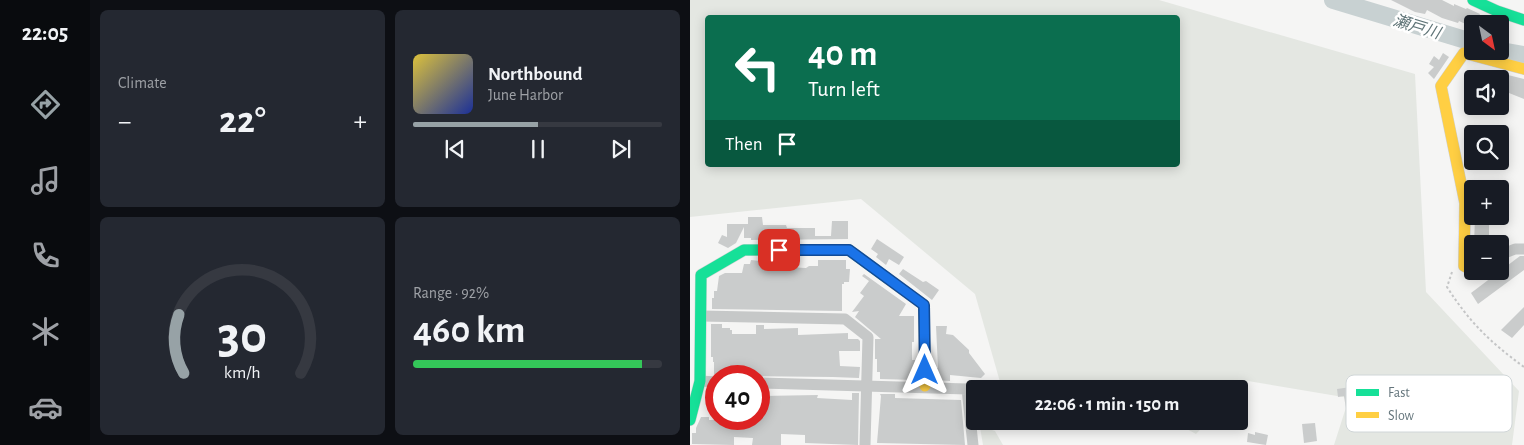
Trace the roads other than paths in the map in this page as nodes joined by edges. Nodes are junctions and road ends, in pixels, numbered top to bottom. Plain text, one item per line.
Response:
1 (1473, 0) edge
2 (1524, 20) edge
3 (1524, 69) edge
4 (1464, 235) edge
5 (1524, 249) edge
6 (1509, 251) edge
7 (701, 316) junction
8 (700, 382) junction
9 (705, 382) edge
10 (770, 383) edge
11 (867, 386) junction
12 (925, 386) junction
13 (690, 420) edge
14 (865, 445) edge
15 (973, 445) edge

1 - 2 street
3 - 4 street
5 - 6 street
7 - 8 street
7 - 11 street
7 - 12 street
8 - 9 street
8 - 13 street
10 - 11 street
11 - 12 street
11 - 14 street
12 - 15 street

